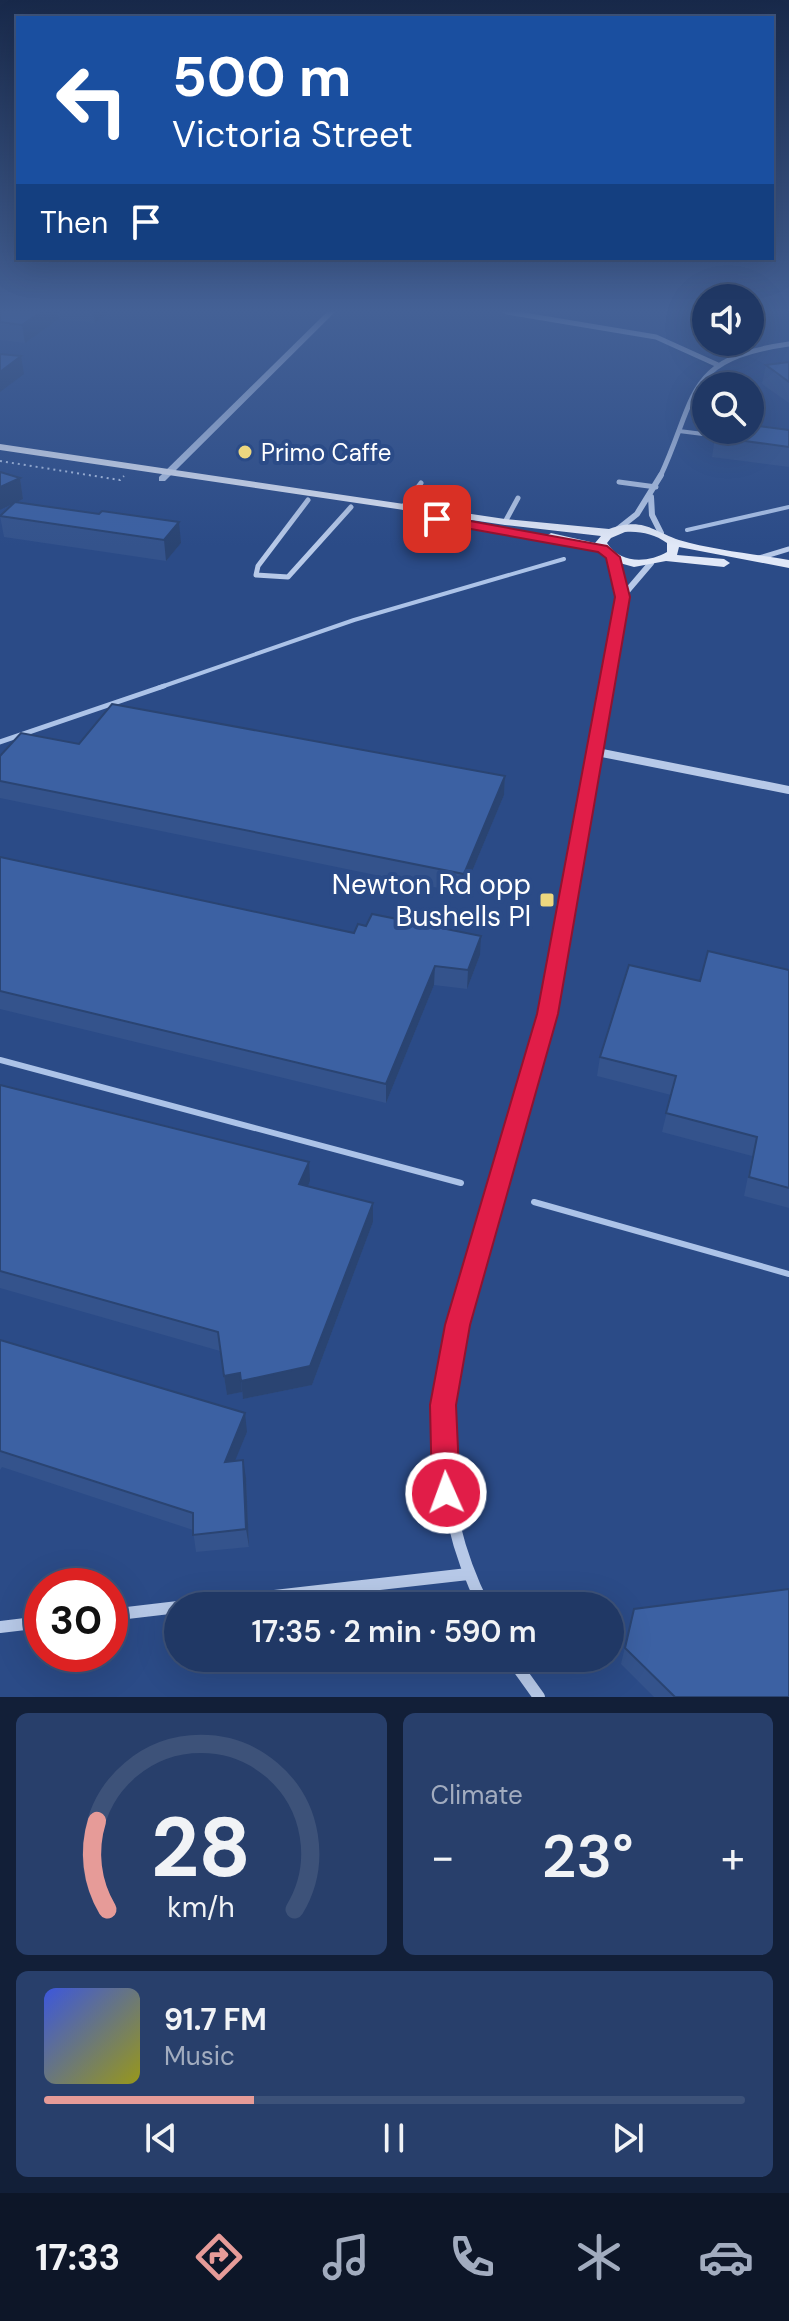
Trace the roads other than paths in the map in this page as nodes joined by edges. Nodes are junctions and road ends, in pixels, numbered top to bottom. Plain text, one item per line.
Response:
1 (253, 388) edge
2 (698, 388) edge
3 (679, 431) junction
4 (692, 433) edge
5 (0, 447) edge
6 (0, 454) edge
7 (165, 475) junction
8 (619, 482) dead end
9 (421, 483) dead end
10 (656, 487) junction
11 (651, 497) junction
12 (518, 498) dead end
13 (308, 500) junction
14 (351, 507) junction
15 (403, 507) junction
16 (505, 522) junction
17 (613, 531) junction
18 (661, 533) junction
19 (673, 542) junction
20 (789, 549) edge
21 (608, 553) junction
22 (667, 558) junction
23 (756, 559) junction
24 (651, 563) junction
25 (789, 564) edge
26 (789, 571) edge
27 (622, 597) junction
28 (597, 752) junction
29 (789, 790) edge
30 (468, 1574) junction
31 (309, 1592) edge
32 (477, 1592) edge
33 (164, 1609) edge
34 (128, 1613) edge
35 (24, 1624) edge
36 (0, 1627) edge
37 (521, 1672) edge
38 (539, 1697) edge

1 - 7 street
2 - 3 street
3 - 4 lane
3 - 10 street
5 - 7 main road
6 - 7 main road
7 - 13 main road
7 - 15 main road
8 - 10 lane
9 - 15 lane
10 - 11 street
11 - 17 street
11 - 18 street
12 - 16 lane
13 - 14 main road
13 - 14 lane
14 - 21 main road
15 - 16 main road
16 - 17 main road
17 - 18 main road
17 - 21 main road
18 - 19 main road
19 - 22 main road
19 - 23 main road
20 - 23 lane
21 - 24 main road
21 - 27 street
22 - 24 main road
22 - 26 main road
23 - 25 main road
24 - 27 street
27 - 28 street
28 - 29 street
28 - 30 street
30 - 31 street
30 - 32 street
33 - 34 street
35 - 36 street
37 - 38 street

